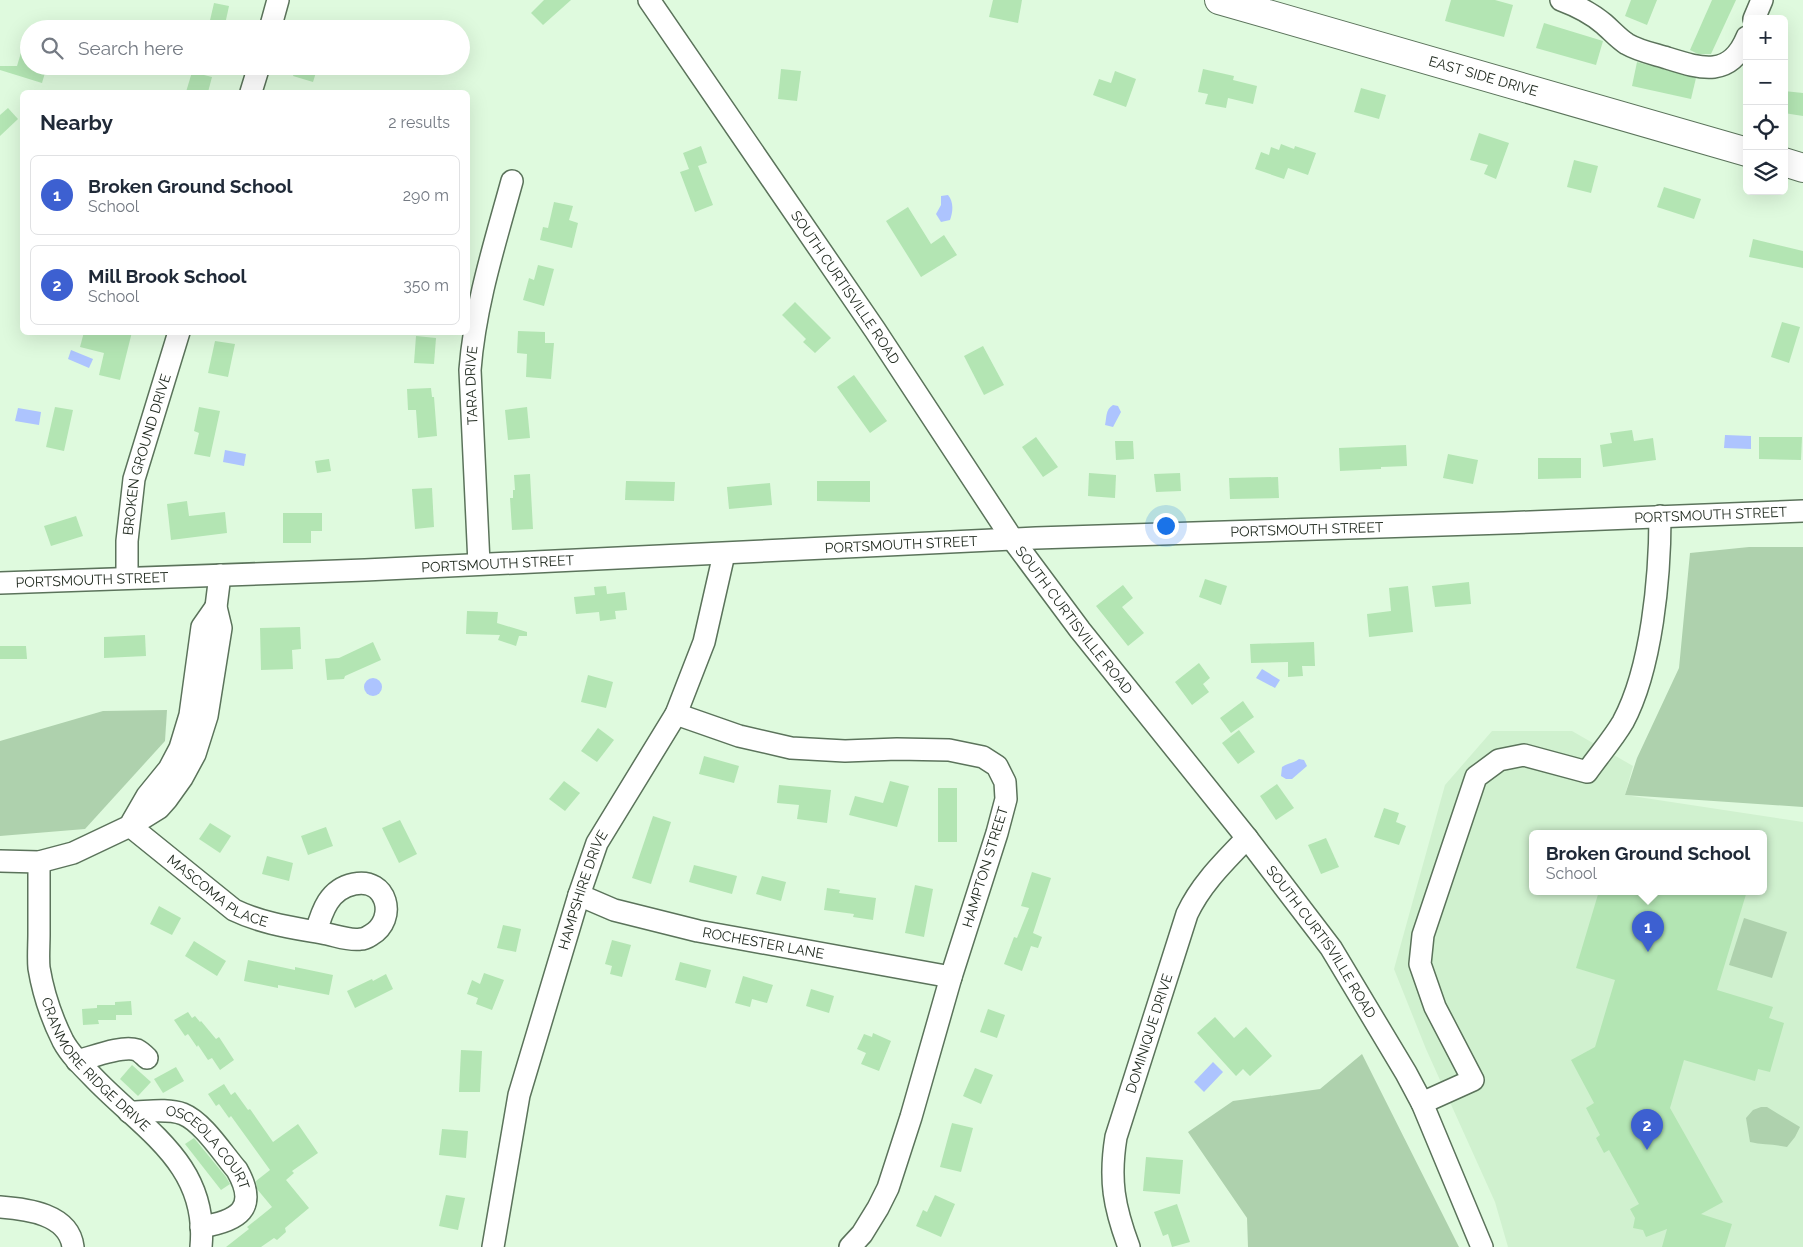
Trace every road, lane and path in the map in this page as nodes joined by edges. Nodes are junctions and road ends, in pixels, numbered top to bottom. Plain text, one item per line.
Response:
1 (278, 0) edge
2 (648, 0) edge
3 (1219, 0) edge
4 (1561, 0) edge
5 (1762, 0) edge
6 (1756, 15) edge
7 (272, 20) edge
8 (1743, 45) edge
9 (256, 75) edge
10 (252, 90) edge
11 (1743, 151) edge
12 (1788, 163) edge
13 (1803, 168) edge
14 (512, 181) dead end
15 (178, 335) edge
16 (1803, 511) edge
17 (1660, 516) junction
18 (1014, 540) junction
19 (724, 554) junction
20 (479, 564) junction
21 (220, 575) junction
22 (128, 578) junction
23 (0, 583) edge
24 (676, 714) junction
25 (130, 826) junction
26 (1247, 838) junction
27 (0, 861) edge
28 (39, 862) junction
29 (579, 895) junction
30 (316, 932) dead end
31 (951, 977) junction
32 (147, 1058) dead end
33 (77, 1061) junction
34 (1422, 1103) junction
35 (129, 1112) junction
36 (0, 1207) edge
37 (201, 1237) edge
38 (73, 1247) edge
39 (493, 1247) edge
40 (850, 1247) edge
41 (1129, 1247) edge
42 (1482, 1247) edge

1 - 7 street
2 - 18 street, SOUTH CURTISVILLE ROAD
3 - 11 main road, EAST SIDE DRIVE
4 - 8 street
5 - 6 street
9 - 10 street
12 - 13 main road
14 - 20 street, TARA DRIVE
15 - 22 street, BROKEN GROUND DRIVE
16 - 17 street, PORTSMOUTH STREET
17 - 18 street, PORTSMOUTH STREET
17 - 34 street
18 - 19 street, PORTSMOUTH STREET
18 - 26 street, SOUTH CURTISVILLE ROAD
19 - 20 street, PORTSMOUTH STREET
19 - 24 street, HAMPSHIRE DRIVE
20 - 21 street, PORTSMOUTH STREET
21 - 22 street, PORTSMOUTH STREET
21 - 25 street
22 - 23 street, PORTSMOUTH STREET
24 - 29 street, HAMPSHIRE DRIVE
24 - 31 street, HAMPTON STREET
25 - 28 street
25 - 30 street, MASCOMA PLACE
26 - 34 street, SOUTH CURTISVILLE ROAD
26 - 41 street, DOMINIQUE DRIVE
27 - 28 street
28 - 33 street, CRANMORE RIDGE DRIVE
29 - 31 street, ROCHESTER LANE
29 - 39 street, HAMPSHIRE DRIVE
31 - 40 street, HAMPTON STREET
32 - 33 street
33 - 35 street, CRANMORE RIDGE DRIVE
34 - 42 street, SOUTH CURTISVILLE ROAD
35 - 37 street, CRANMORE RIDGE DRIVE
35 - 37 street, OSCEOLA COURT
36 - 38 street

